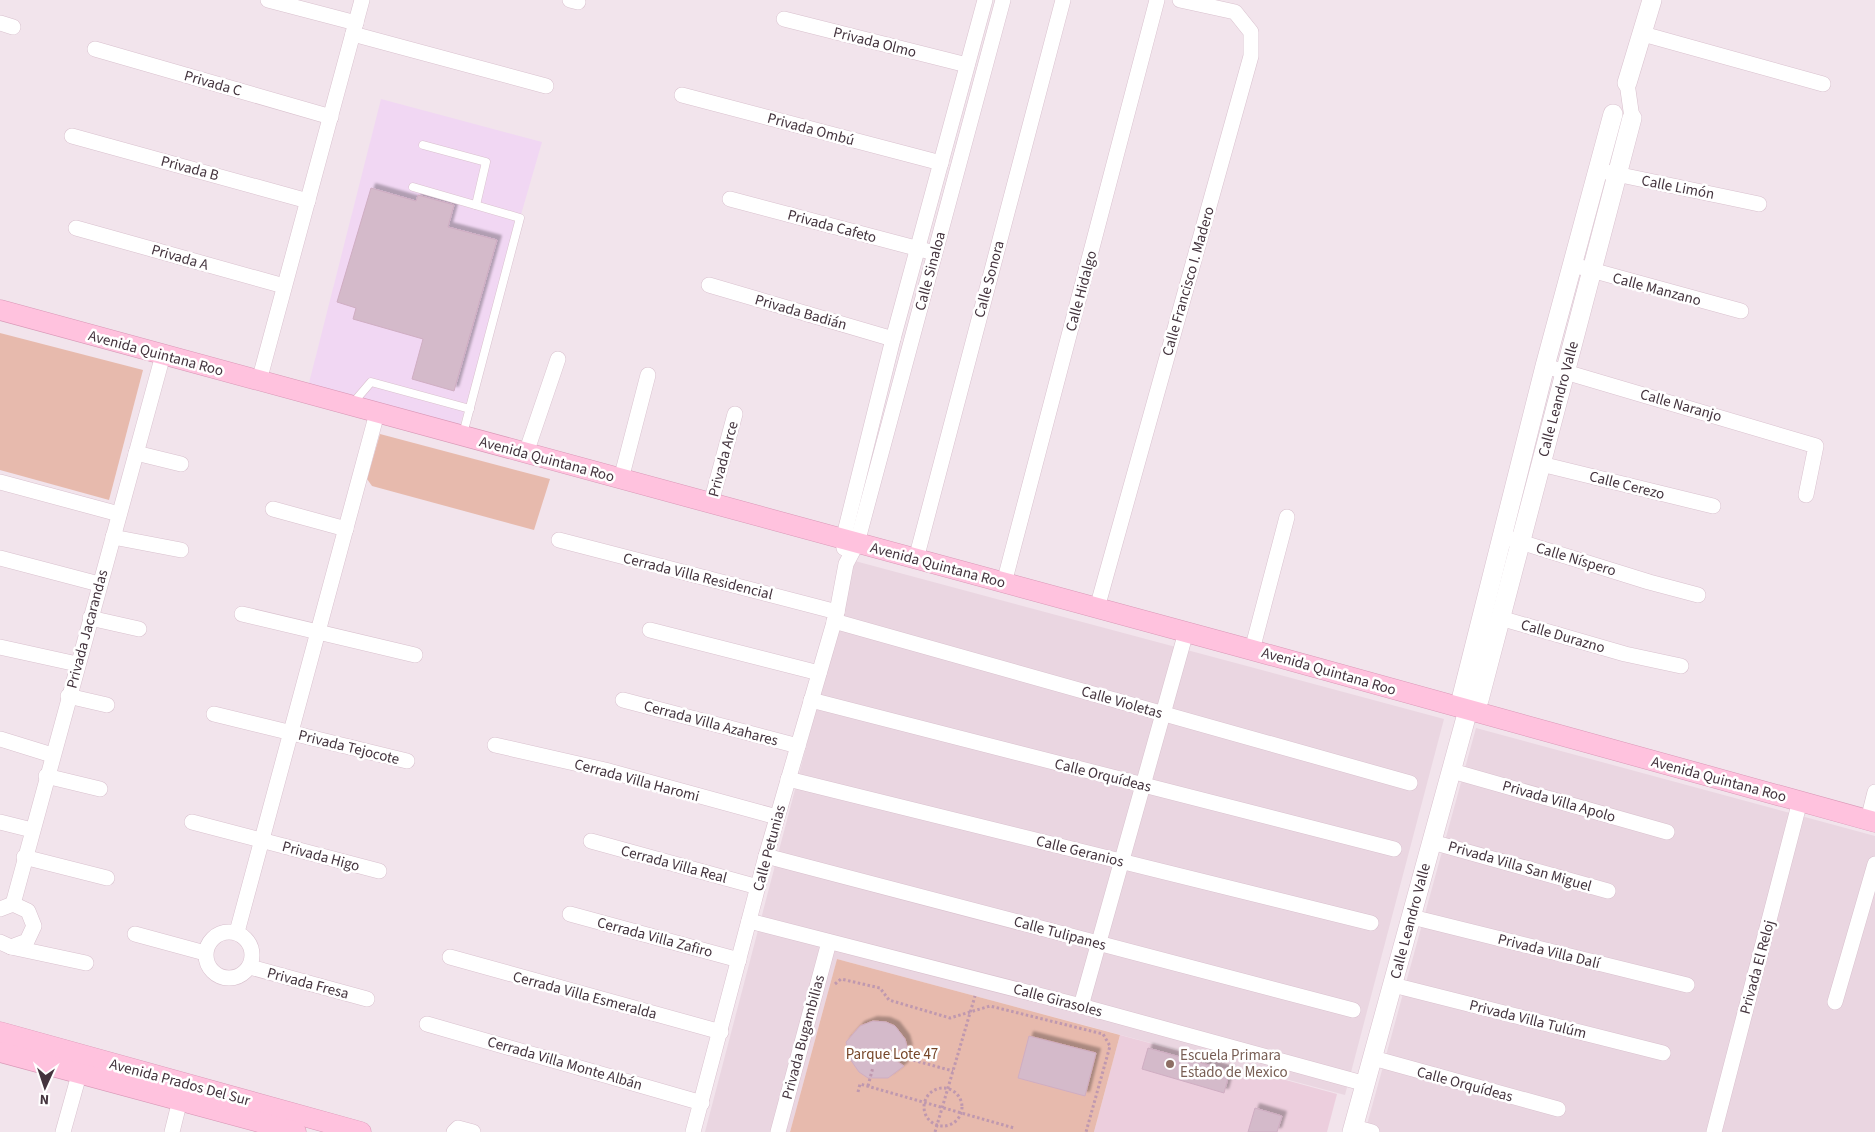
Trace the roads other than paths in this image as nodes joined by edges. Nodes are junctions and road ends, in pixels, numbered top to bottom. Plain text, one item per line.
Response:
1 (268, 0) edge
2 (362, 0) edge
3 (984, 0) edge
4 (1003, 0) edge
5 (1063, 0) edge
6 (1157, 0) edge
7 (1180, 0) edge
8 (1652, 0) edge
9 (784, 19) dead end
10 (354, 29) junction
11 (1643, 34) junction
12 (95, 49) dead end
13 (967, 65) junction
14 (1627, 83) junction
15 (1823, 84) dead end
16 (546, 86) dead end
17 (682, 95) dead end
18 (1613, 114) joint
19 (331, 117) junction
20 (1632, 118) joint
21 (72, 136) dead end
22 (423, 145) dead end
23 (941, 163) junction
24 (1598, 170) junction
25 (1618, 175) junction
26 (413, 187) dead end
27 (730, 199) dead end
28 (308, 200) junction
29 (1759, 204) dead end
30 (476, 205) junction
31 (76, 228) dead end
32 (918, 248) junction
33 (935, 253) junction
34 (1573, 265) junction
35 (1592, 272) junction
36 (709, 285) dead end
37 (284, 286) junction
38 (0, 310) edge
39 (1741, 311) dead end
40 (893, 339) junction
41 (163, 355) junction
42 (558, 359) dead end
43 (1545, 366) junction
44 (1565, 373) junction
45 (648, 375) dead end
46 (259, 381) junction
47 (351, 406) junction
48 (470, 409) junction
49 (377, 413) junction
50 (735, 414) dead end
51 (462, 436) junction
52 (136, 453) junction
53 (526, 453) junction
54 (181, 464) dead end
55 (1541, 464) junction
56 (621, 479) junction
57 (0, 482) edge
58 (1806, 495) dead end
59 (711, 504) junction
60 (1713, 506) dead end
61 (273, 509) dead end
62 (119, 514) junction
63 (1287, 517) dead end
64 (346, 529) junction
65 (1502, 536) junction
66 (113, 537) junction
67 (560, 540) dead end
68 (850, 541) junction
69 (1520, 542) junction
70 (180, 550) dead end
71 (0, 558) edge
72 (916, 559) junction
73 (1004, 583) junction
74 (100, 584) junction
75 (1698, 595) dead end
76 (1097, 608) junction
77 (242, 614) dead end
78 (835, 616) junction
79 (90, 618) junction
80 (1500, 618) junction
81 (139, 629) dead end
82 (650, 630) dead end
83 (318, 632) junction
84 (1186, 632) junction
85 (0, 647) edge
86 (1252, 650) junction
87 (415, 655) dead end
88 (77, 664) junction
89 (1681, 666) dead end
90 (819, 673) junction
91 (68, 696) junction
92 (624, 700) dead end
93 (811, 700) junction
94 (107, 705) dead end
95 (1468, 710) junction
96 (1163, 713) junction
97 (214, 714) dead end
98 (291, 733) junction
99 (0, 739) edge
100 (496, 745) dead end
101 (798, 746) junction
102 (52, 755) junction
103 (407, 761) dead end
104 (1452, 771) junction
105 (46, 776) junction
106 (788, 779) junction
107 (1410, 783) dead end
108 (1143, 785) junction
109 (100, 789) dead end
110 (1875, 792) edge
111 (1800, 801) junction
112 (777, 817) junction
113 (1872, 821) edge
114 (0, 822) edge
115 (192, 822) dead end
116 (32, 830) junction
117 (1666, 832) dead end
118 (262, 841) junction
119 (591, 841) dead end
120 (1432, 842) junction
121 (1394, 849) dead end
122 (766, 856) junction
123 (24, 857) junction
124 (1122, 861) junction
125 (1875, 864) edge
126 (379, 871) dead end
127 (107, 878) dead end
128 (758, 887) junction
129 (1608, 891) dead end
130 (6, 906) edge
131 (570, 914) dead end
132 (1412, 917) junction
133 (749, 921) junction
134 (1371, 923) dead end
135 (237, 932) junction
136 (135, 934) dead end
137 (829, 942) junction
138 (1098, 943) junction
139 (6, 944) edge
140 (205, 952) junction
141 (450, 958) dead end
142 (739, 960) junction
143 (86, 963) dead end
144 (250, 968) junction
145 (1393, 985) junction
146 (1687, 985) dead end
147 (367, 999) dead end
148 (1836, 1002) dead end
149 (1081, 1006) junction
150 (1353, 1010) dead end
151 (427, 1024) dead end
152 (0, 1032) edge
153 (721, 1032) junction
154 (0, 1052) edge
155 (1663, 1053) dead end
156 (1373, 1058) junction
157 (82, 1065) junction
158 (1366, 1084) junction
159 (180, 1100) junction
160 (702, 1103) junction
161 (1558, 1109) dead end
162 (1353, 1129) edge
163 (288, 1131) edge
164 (63, 1132) edge
165 (172, 1132) edge
166 (361, 1132) edge
167 (454, 1132) edge
168 (473, 1132) edge
169 (693, 1132) edge
170 (778, 1132) edge
171 (1372, 1132) edge
172 (1714, 1132) edge

1 - 10 street
2 - 10 street
3 - 13 street, Calle Sinaloa
4 - 33 street, Calle Sinaloa
5 - 72 street, Calle Sonora
6 - 73 street, Calle Hidalgo
7 - 76 street, Calle Francisco I. Madero
8 - 11 street, Calle Leandro Valle
9 - 13 street, Privada Olmo
10 - 16 street
10 - 19 street
11 - 14 street, Calle Leandro Valle
11 - 15 street
12 - 19 street, Privada C
13 - 23 street, Calle Sinaloa
14 - 18 street, Calle Leandro Valle
14 - 20 street, Calle Leandro Valle
17 - 23 street, Privada Ombú
18 - 24 street, Calle Leandro Valle
19 - 28 street
20 - 25 street, Calle Leandro Valle
21 - 28 street, Privada B
22 - 30 lane
23 - 32 street, Calle Sinaloa
24 - 25 street, Calle Limón
24 - 34 street, Calle Leandro Valle
25 - 29 street, Calle Limón
25 - 35 street, Calle Leandro Valle
26 - 30 lane
27 - 32 street, Privada Cafeto
28 - 37 street
30 - 48 lane
31 - 37 street, Privada A
32 - 33 street, Privada Cafeto
32 - 40 street, Calle Sinaloa
33 - 68 street, Calle Sinaloa
34 - 35 street, Calle Manzano
34 - 43 street, Calle Leandro Valle
35 - 39 street, Calle Manzano
35 - 44 street, Calle Leandro Valle
36 - 40 street, Privada Badián
37 - 46 street
38 - 41 main road, Avenida Quintana Roo
40 - 68 street, Calle Sinaloa
41 - 46 main road, Avenida Quintana Roo
41 - 52 street, Privada Jacarandas
42 - 53 street
43 - 44 street, Calle Naranjo
43 - 65 street, Calle Leandro Valle
44 - 55 street, Calle Leandro Valle
44 - 58 street, Calle Naranjo
45 - 56 street
46 - 47 main road, Avenida Quintana Roo
47 - 48 lane
47 - 49 main road, Avenida Quintana Roo
48 - 51 lane
49 - 51 main road, Avenida Quintana Roo
49 - 64 street
50 - 59 street, Privada Arce
51 - 53 main road, Avenida Quintana Roo
52 - 54 street
52 - 62 street, Privada Jacarandas
53 - 56 main road, Avenida Quintana Roo
55 - 60 street, Calle Cerezo
55 - 69 street, Calle Leandro Valle
56 - 59 main road, Avenida Quintana Roo
57 - 62 street
59 - 68 main road, Avenida Quintana Roo
61 - 64 street
62 - 66 street, Privada Jacarandas
63 - 86 street
64 - 83 street
65 - 69 street, Calle Níspero
65 - 95 street, Calle Leandro Valle
66 - 70 street
66 - 74 street, Privada Jacarandas
67 - 78 street, Cerrada Villa Residencial
68 - 72 main road, Avenida Quintana Roo
68 - 78 street, Calle Petunias
69 - 75 street, Calle Níspero
69 - 80 street, Calle Leandro Valle
71 - 74 street
72 - 73 main road, Avenida Quintana Roo
73 - 76 main road, Avenida Quintana Roo
74 - 79 street, Privada Jacarandas
76 - 84 main road, Avenida Quintana Roo
77 - 83 street
78 - 90 street, Calle Petunias
78 - 96 street, Calle Violetas
79 - 81 street
79 - 88 street, Privada Jacarandas
80 - 89 street, Calle Durazno
80 - 95 street, Calle Leandro Valle
82 - 90 street
83 - 87 street
83 - 98 street
84 - 86 main road, Avenida Quintana Roo
84 - 96 street
85 - 88 street
86 - 95 main road, Avenida Quintana Roo
88 - 91 street, Privada Jacarandas
90 - 93 street, Calle Petunias
91 - 94 street
91 - 102 street, Privada Jacarandas
92 - 101 street, Cerrada Villa Azahares
93 - 101 street, Calle Petunias
93 - 108 street, Calle Orquídeas
95 - 104 street, Calle Leandro Valle
95 - 111 main road, Avenida Quintana Roo
96 - 107 street, Calle Violetas
96 - 108 street
97 - 98 street, Privada Tejocote
98 - 103 street, Privada Tejocote
98 - 118 street
99 - 102 street
100 - 112 street, Cerrada Villa Haromi
101 - 106 street, Calle Petunias
102 - 105 street, Privada Jacarandas
104 - 117 street, Privada Villa Apolo
104 - 120 street, Calle Leandro Valle
105 - 109 street
105 - 116 street, Privada Jacarandas
106 - 112 street, Calle Petunias
106 - 124 street, Calle Geranios
108 - 121 street, Calle Orquídeas
108 - 124 street
110 - 113 street
111 - 113 main road, Avenida Quintana Roo
111 - 172 street, Privada El Reloj
112 - 122 street, Calle Petunias
114 - 116 street
115 - 118 street, Privada Higo
116 - 123 street, Privada Jacarandas
118 - 126 street, Privada Higo
118 - 135 street
119 - 128 street, Cerrada Villa Real
120 - 129 street, Privada Villa San Miguel
120 - 132 street, Calle Leandro Valle
122 - 128 street, Calle Petunias
122 - 138 street, Calle Tulipanes
123 - 127 street
123 - 130 street, Privada Jacarandas
124 - 134 street, Calle Geranios
124 - 138 street
125 - 148 street
128 - 133 street, Calle Petunias
130 - 139 street, Privada Jacarandas
131 - 142 street, Cerrada Villa Zafiro
132 - 145 street, Calle Leandro Valle
132 - 146 street, Privada Villa Dalí
133 - 137 street, Calle Girasoles
133 - 142 street, Calle Petunias
135 - 140 street
135 - 144 street
136 - 140 street
137 - 149 street, Calle Girasoles
137 - 170 street, Privada Bugambilias
138 - 149 street
138 - 150 street, Calle Tulipanes
139 - 143 street
140 - 144 street
141 - 153 street, Cerrada Villa Esmeralda
142 - 153 street, Calle Petunias
144 - 147 street, Privada Fresa
145 - 155 street, Privada Villa Tulúm
145 - 156 street, Calle Leandro Valle
149 - 158 street, Calle Girasoles
151 - 160 street, Cerrada Villa Monte Albán
152 - 157 main road, Avenida Prados Del Sur
153 - 160 street, Calle Petunias
154 - 157 main road, Avenida Prados Del Sur
156 - 158 street, Calle Leandro Valle
156 - 161 street, Calle Orquídeas
157 - 159 main road, Avenida Prados Del Sur
157 - 164 street
157 - 166 main road, Avenida Prados Del Sur
158 - 162 street, Calle Leandro Valle
159 - 163 main road, Avenida Prados Del Sur
159 - 165 street
160 - 169 street, Calle Petunias
162 - 171 street
167 - 168 street

